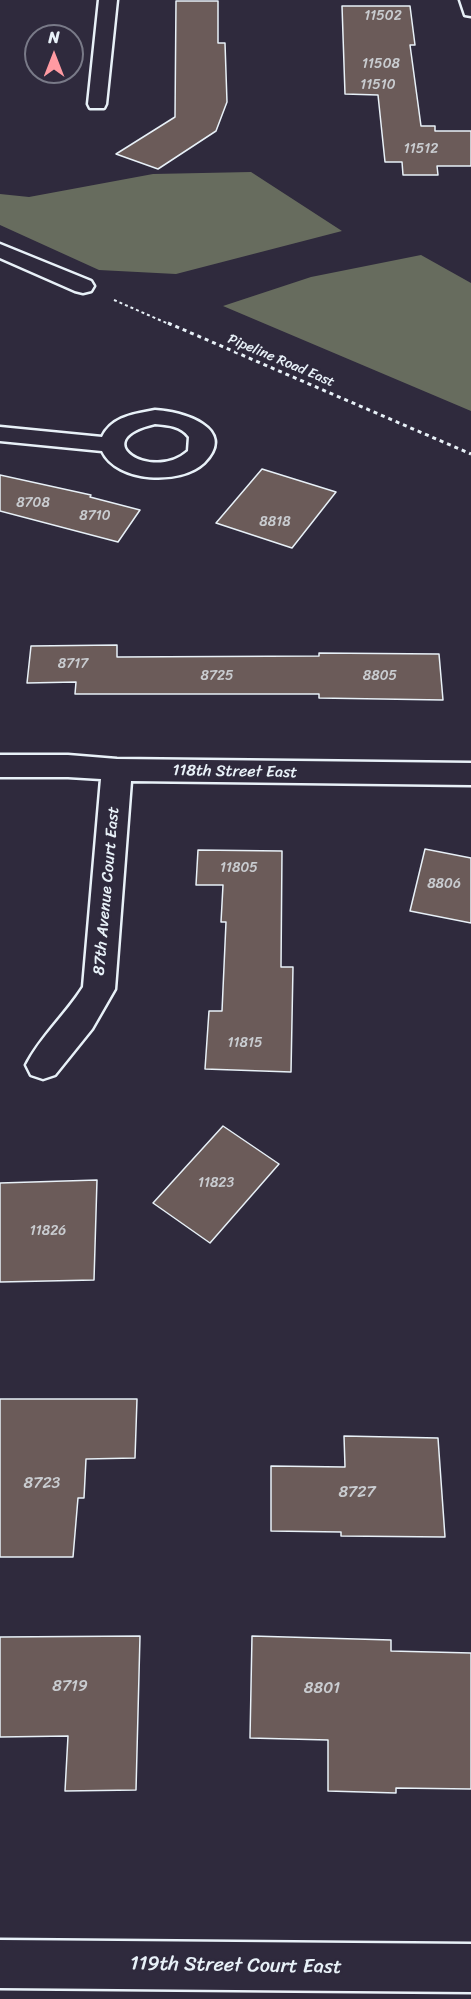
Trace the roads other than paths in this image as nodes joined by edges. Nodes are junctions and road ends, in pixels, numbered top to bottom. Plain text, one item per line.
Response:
1 (108, 0) edge
2 (469, 0) edge
3 (471, 10) edge
4 (97, 104) dead end
5 (0, 250) edge
6 (83, 286) road end
7 (0, 434) edge
8 (110, 445) dead end
9 (0, 766) edge
10 (117, 770) junction
11 (471, 774) edge
12 (43, 1065) dead end
13 (0, 1964) edge
14 (471, 1968) edge

1 - 4 street
2 - 3 street
5 - 6 street
7 - 8 street
9 - 10 street, 118th Street East
10 - 11 street, 118th Street East
10 - 12 street, 87th Avenue Court East
13 - 14 street, 119th Street Court East

